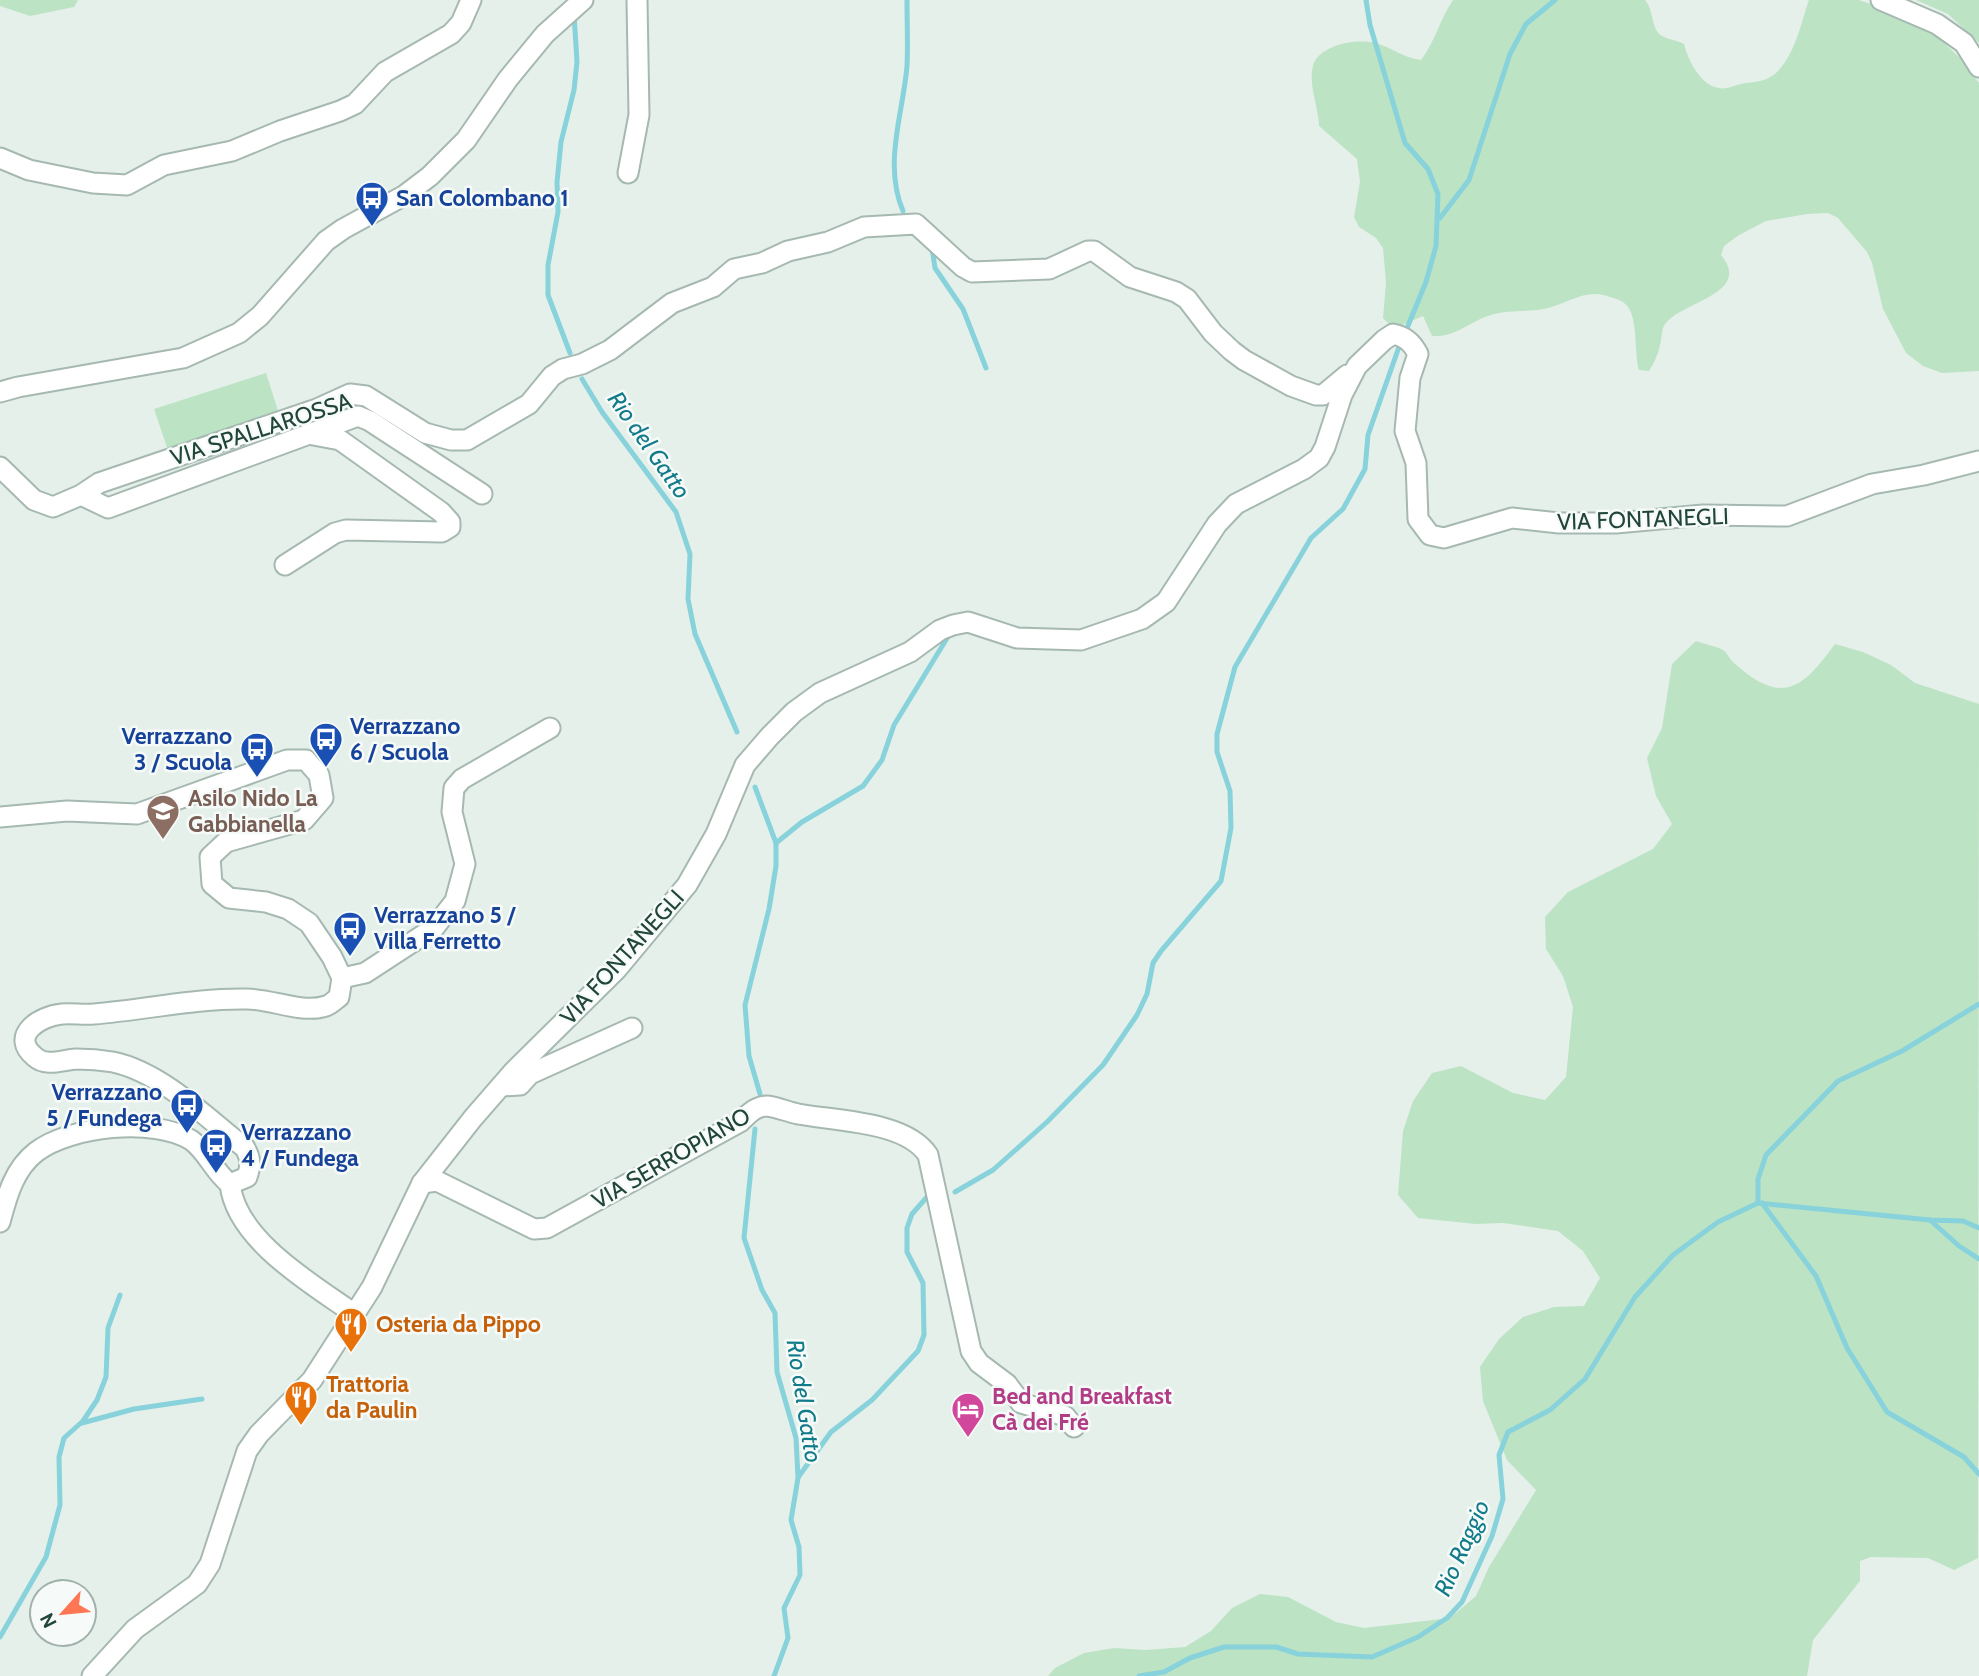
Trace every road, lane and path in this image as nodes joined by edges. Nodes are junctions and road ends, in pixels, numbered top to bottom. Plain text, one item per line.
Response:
1 (471, 0) edge
2 (583, 0) edge
3 (637, 0) edge
4 (1881, 0) edge
5 (1979, 67) edge
6 (0, 158) edge
7 (628, 173) dead end
8 (1357, 366) junction
9 (0, 392) edge
10 (307, 433) junction
11 (1979, 461) edge
12 (0, 467) edge
13 (482, 494) dead end
14 (81, 495) junction
15 (285, 565) dead end
16 (550, 728) dead end
17 (0, 817) edge
18 (342, 978) junction
19 (632, 1028) dead end
20 (500, 1086) junction
21 (422, 1183) junction
22 (230, 1184) junction
23 (0, 1222) edge
24 (354, 1313) junction
25 (1074, 1427) dead end
26 (92, 1676) edge

1 - 6 street
2 - 9 street
3 - 7 street
4 - 5 street
8 - 11 street, VIA FONTANEGLI
8 - 14 street, VIA SPALLAROSSA
8 - 20 street, VIA FONTANEGLI
10 - 13 street, VIA SPALLAROSSA
10 - 14 street, VIA SPALLAROSSA
10 - 15 street, VIA SPALLAROSSA
12 - 14 street, VIA SPALLAROSSA
16 - 18 street
17 - 18 street
18 - 22 street
19 - 20 street
20 - 21 street, VIA FONTANEGLI
21 - 24 street, VIA FONTANEGLI
21 - 25 street, VIA SERROPIANO
22 - 23 street
22 - 24 street
24 - 26 street, VIA FONTANEGLI

